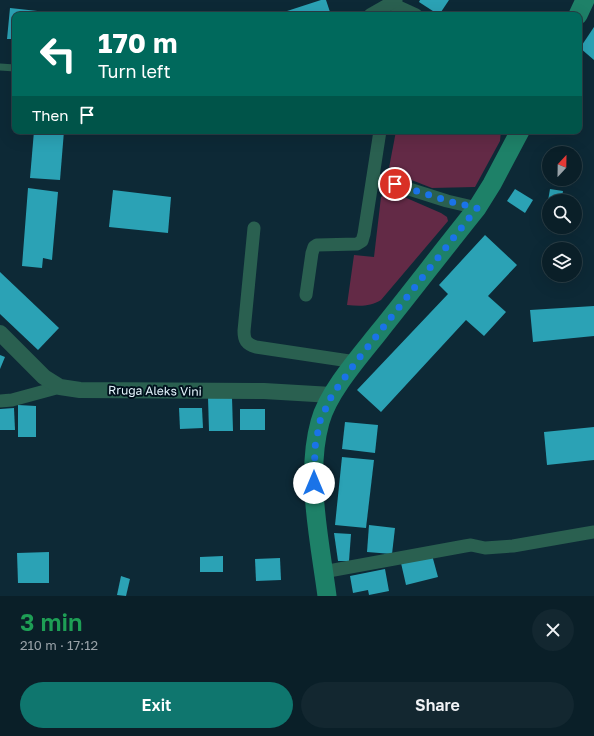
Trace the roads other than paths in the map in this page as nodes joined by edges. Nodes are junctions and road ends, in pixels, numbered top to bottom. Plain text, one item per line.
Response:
1 (585, 0) edge
2 (393, 2) edge
3 (375, 12) edge
4 (411, 12) edge
5 (579, 12) edge
6 (0, 66) edge
7 (12, 68) edge
8 (380, 134) edge
9 (518, 134) edge
10 (373, 179) junction
11 (477, 208) junction
12 (254, 228) dead end
13 (306, 295) dead end
14 (0, 333) edge
15 (356, 362) junction
16 (60, 387) junction
17 (332, 395) junction
18 (0, 401) edge
19 (594, 532) edge
20 (323, 572) junction
21 (327, 596) edge

1 - 5 main road
2 - 3 street
2 - 4 street
6 - 7 lane
8 - 10 street
9 - 11 main road
10 - 11 street
10 - 13 street
11 - 15 main road
12 - 15 street
14 - 16 street, Rruga Aleks Vini
15 - 17 main road
16 - 17 street, Rruga Aleks Vini
16 - 18 street
17 - 20 main road
19 - 20 street
20 - 21 main road

